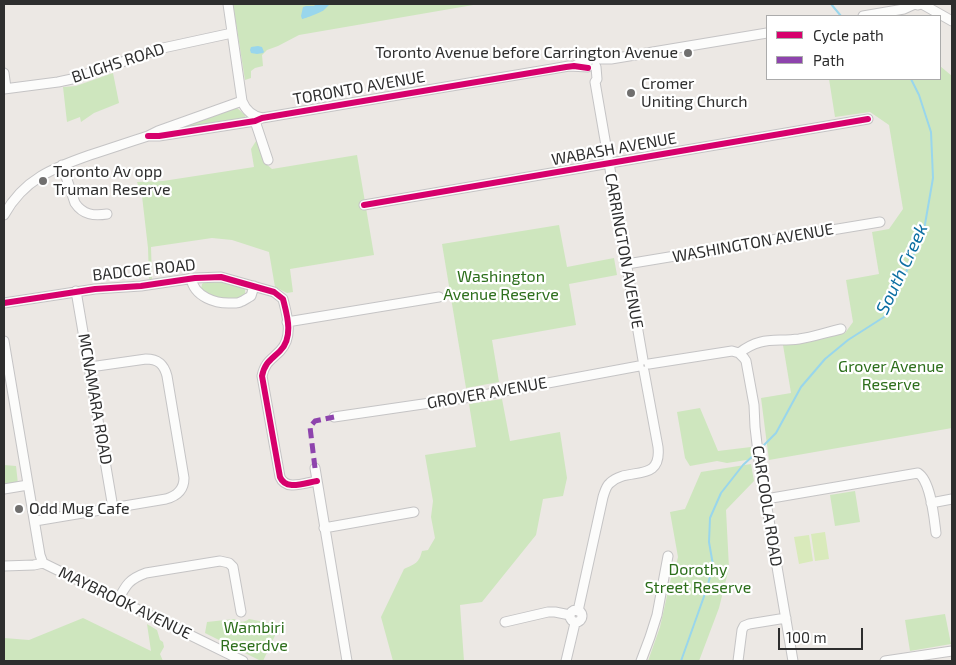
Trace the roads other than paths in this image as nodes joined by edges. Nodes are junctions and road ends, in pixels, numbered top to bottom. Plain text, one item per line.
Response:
1 (228, 4) edge
2 (915, 4) edge
3 (922, 4) edge
4 (869, 15) edge
5 (952, 21) edge
6 (232, 33) junction
7 (766, 33) edge
8 (592, 65) junction
9 (4, 74) edge
10 (5, 89) edge
11 (242, 101) junction
12 (259, 119) junction
13 (868, 119) dead end
14 (148, 136) junction
15 (268, 160) dead end
16 (610, 164) junction
17 (62, 165) junction
18 (364, 205) dead end
19 (107, 214) dead end
20 (4, 215) edge
21 (880, 222) dead end
22 (627, 264) junction
23 (191, 278) junction
24 (254, 286) junction
25 (76, 291) junction
26 (439, 297) dead end
27 (4, 303) edge
28 (287, 322) junction
29 (841, 328) dead end
30 (4, 341) edge
31 (739, 353) junction
32 (644, 365) junction
33 (90, 367) junction
34 (334, 417) dead end
35 (315, 468) dead end
36 (317, 481) junction
37 (28, 485) junction
38 (4, 489) edge
39 (766, 499) junction
40 (952, 499) edge
41 (931, 504) junction
42 (113, 508) junction
43 (414, 512) dead end
44 (35, 521) junction
45 (324, 528) junction
46 (936, 533) dead end
47 (668, 556) dead end
48 (43, 563) junction
49 (4, 566) edge
50 (118, 600) junction
51 (241, 612) dead end
52 (574, 616) junction
53 (786, 618) junction
54 (505, 622) dead end
55 (952, 650) edge
56 (243, 661) edge
57 (347, 661) edge
58 (566, 661) edge
59 (641, 661) edge
60 (738, 661) edge
61 (793, 661) edge
62 (886, 661) edge

1 - 6 street
2 - 3 street
2 - 4 street
3 - 5 street
6 - 10 street, BLIGHS ROAD
6 - 11 street
7 - 8 street, TORONTO AVENUE
8 - 12 street, TORONTO AVENUE
8 - 16 street, CARRINGTON AVENUE
9 - 10 street
11 - 12 street
11 - 14 street, TORONTO AVENUE
12 - 14 street, TORONTO AVENUE
12 - 15 street
13 - 16 street, WABASH AVENUE
14 - 17 street, TORONTO AVENUE
16 - 18 street, WABASH AVENUE
16 - 22 street, CARRINGTON AVENUE
17 - 19 street
17 - 20 street, TORONTO AVENUE
21 - 22 street, WASHINGTON AVENUE
22 - 32 street, CARRINGTON AVENUE
23 - 24 street, BADCOE ROAD
23 - 24 street, BADCOE ROAD
23 - 25 street, BADCOE ROAD
24 - 28 street, BADCOE ROAD
25 - 27 street, BADCOE ROAD
25 - 33 street, MCNAMARA ROAD
26 - 28 street
28 - 36 street
29 - 31 street, GROVER AVENUE
30 - 37 street
31 - 32 street, GROVER AVENUE
31 - 39 street, CARCOOLA ROAD
32 - 34 street, GROVER AVENUE
32 - 52 street, CARRINGTON AVENUE
33 - 42 street, MCNAMARA ROAD
33 - 42 street
35 - 36 street
36 - 45 street
37 - 38 street
37 - 44 street
39 - 41 street
39 - 53 street, CARCOOLA ROAD
40 - 41 street
41 - 46 street
42 - 44 street
43 - 45 street
44 - 48 street
45 - 57 street
47 - 59 street
48 - 49 street, MAYBROOK AVENUE
48 - 50 street, MAYBROOK AVENUE
50 - 51 street
50 - 56 street, MAYBROOK AVENUE
52 - 54 street
52 - 58 street
53 - 60 street
53 - 61 street, CARCOOLA ROAD
55 - 62 street

